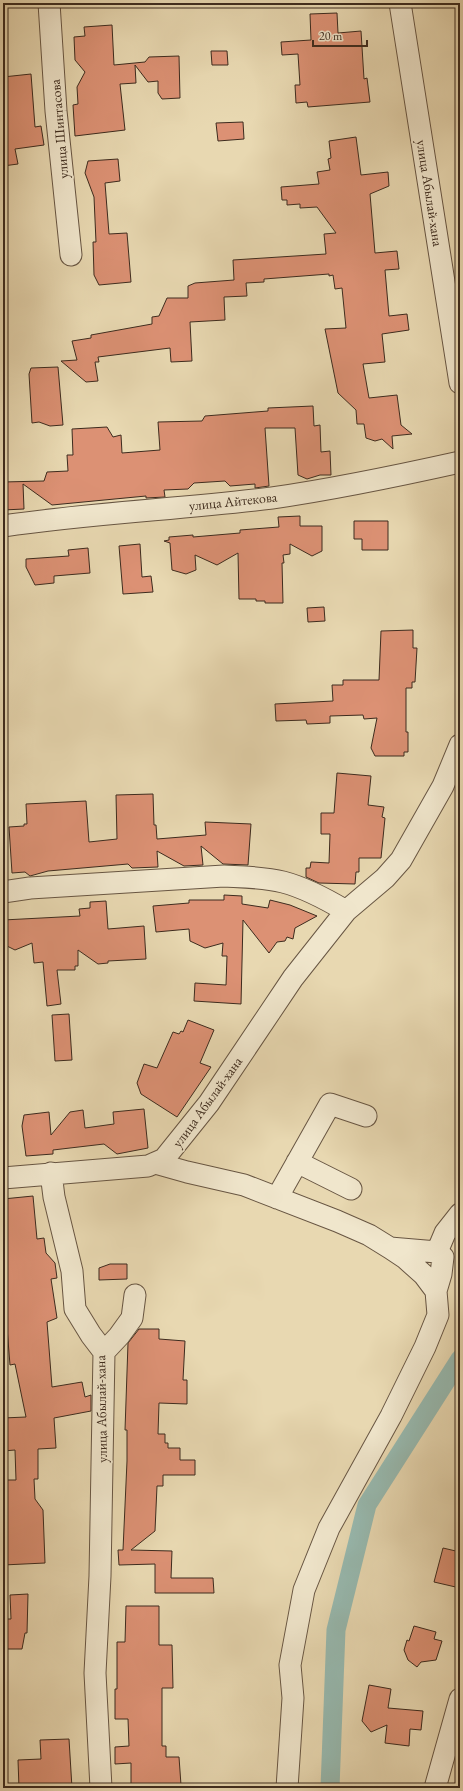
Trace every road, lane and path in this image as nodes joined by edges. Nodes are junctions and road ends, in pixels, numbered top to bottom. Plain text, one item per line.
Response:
1 (49, 3) edge
2 (400, 3) edge
3 (71, 255) dead end
4 (460, 383) edge
5 (460, 462) edge
6 (3, 526) edge
7 (460, 745) edge
8 (452, 784) edge
9 (3, 892) edge
10 (346, 911) junction
11 (366, 1116) dead end
12 (297, 1162) junction
13 (155, 1163) junction
14 (51, 1173) junction
15 (3, 1178) edge
16 (351, 1189) dead end
17 (277, 1198) junction
18 (460, 1214) edge
19 (390, 1248) junction
20 (437, 1252) junction
21 (436, 1291) junction
22 (135, 1295) dead end
23 (104, 1352) junction
24 (460, 1699) edge
25 (101, 1788) edge
26 (287, 1788) edge
27 (435, 1788) edge

1 - 3 street, улица Шинтасова
2 - 4 street, улица Абылай-хана
5 - 6 street, улица Айтекова
7 - 8 street, улица Абылай-хана
8 - 10 street, улица Абылай-хана
9 - 10 street
10 - 13 street, улица Абылай-хана
11 - 12 street
12 - 16 street
12 - 17 street
13 - 14 street, улица Абылай-хана
13 - 17 street
14 - 15 street
14 - 23 street, улица Абылай-хана
17 - 19 street
18 - 20 street
19 - 20 street
19 - 21 street
20 - 21 street
21 - 26 street
22 - 23 street
23 - 25 street, улица Абылай-хана
24 - 27 street

